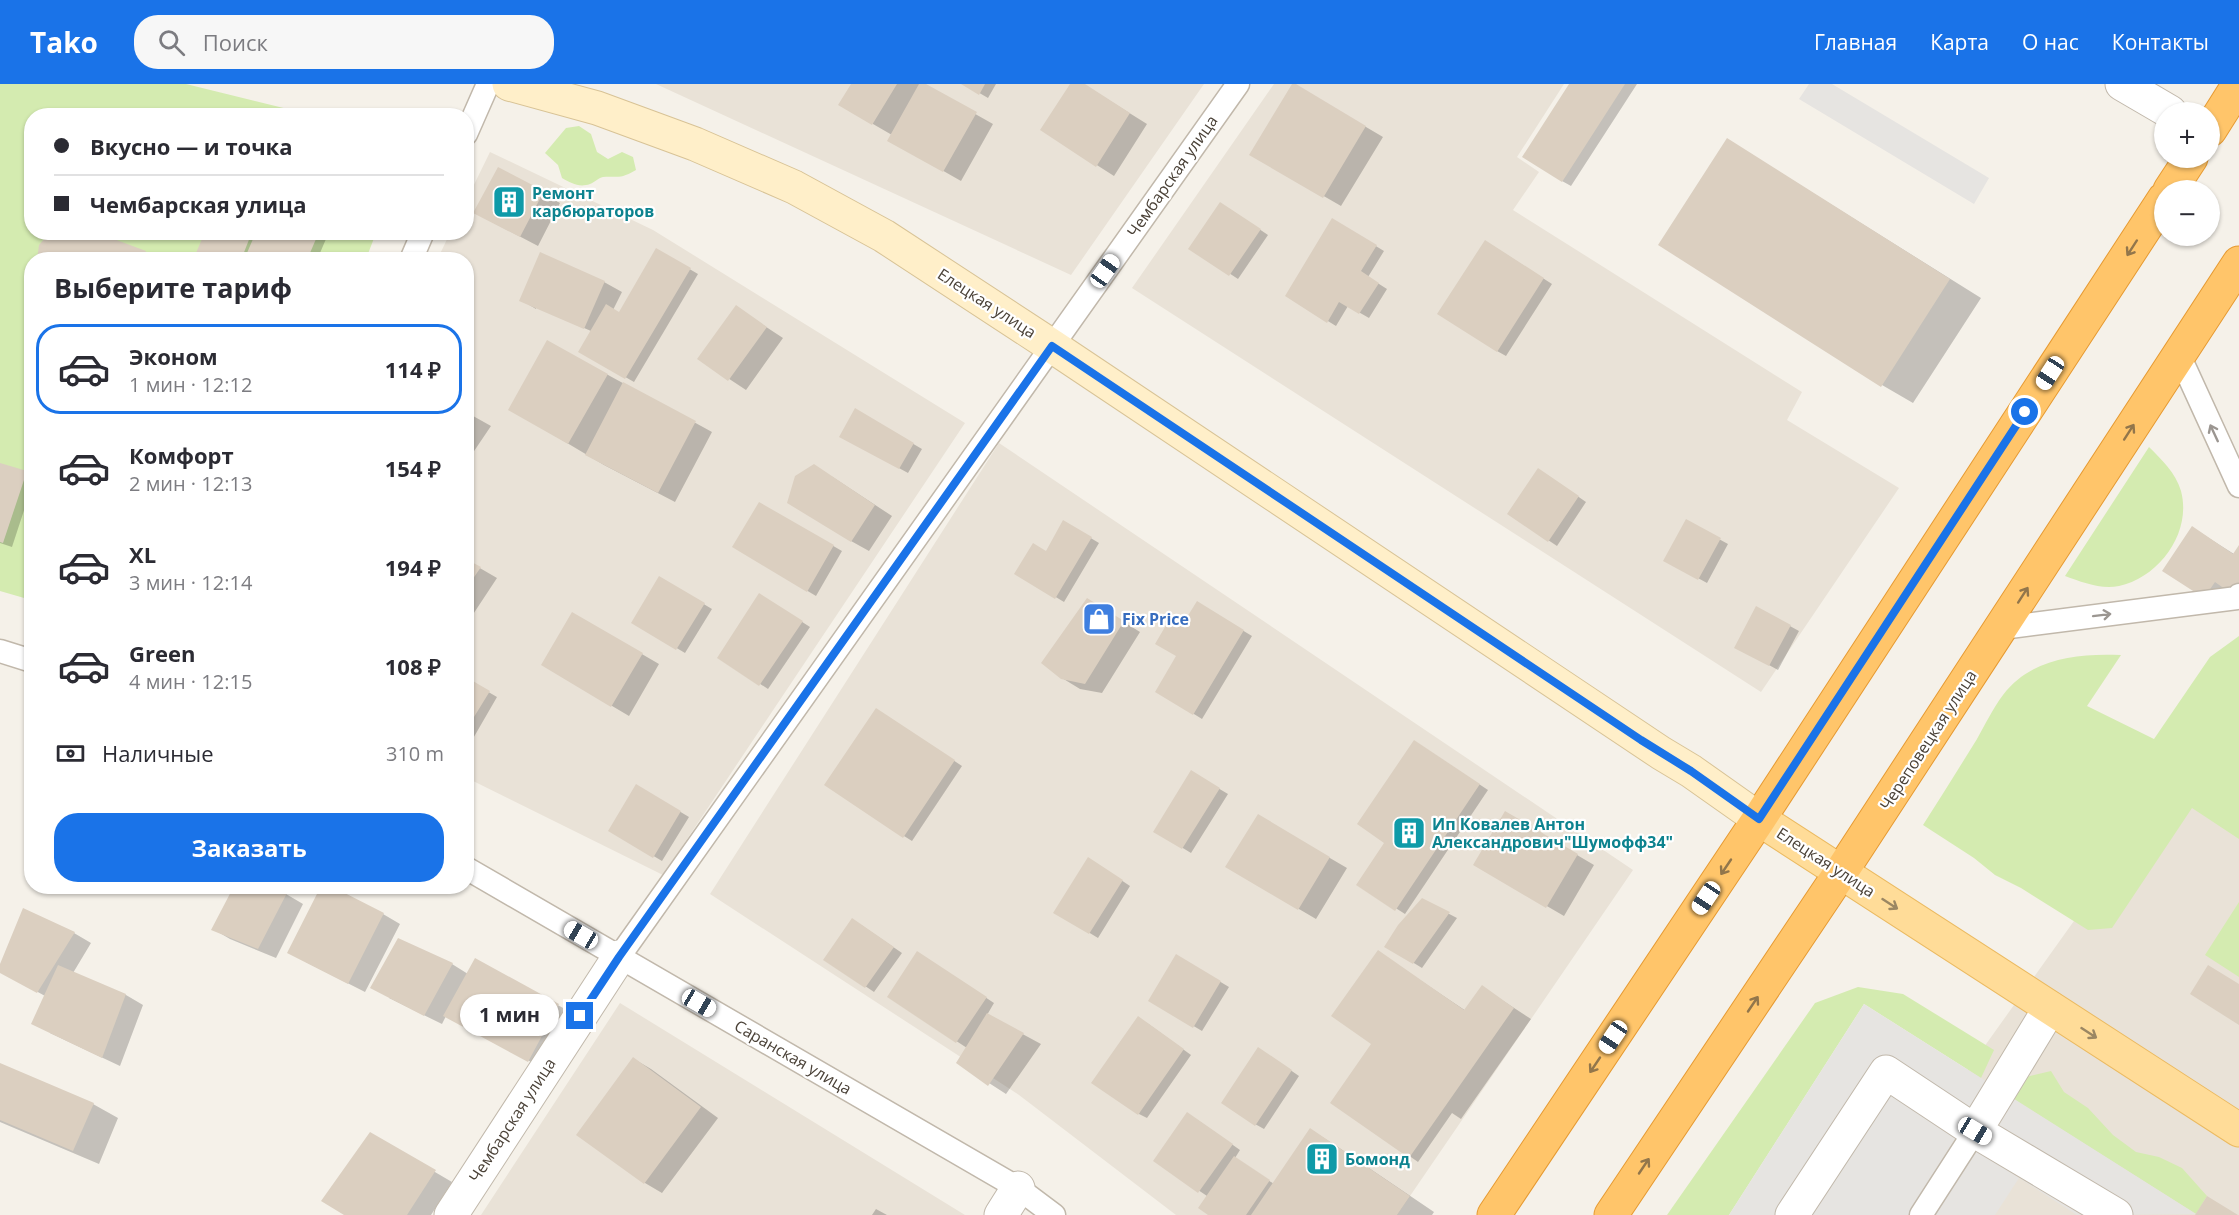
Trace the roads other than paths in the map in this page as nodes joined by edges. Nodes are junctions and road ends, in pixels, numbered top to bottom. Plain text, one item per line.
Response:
1 (488, 84) edge
2 (510, 84) edge
3 (1238, 84) edge
4 (2239, 84) edge
5 (2136, 87) edge
6 (2156, 102) edge
7 (2220, 114) edge
8 (474, 116) edge
9 (2154, 214) edge
10 (2239, 263) edge
11 (1052, 346) junction
12 (2179, 356) junction
13 (2239, 486) edge
14 (2239, 595) edge
15 (2002, 628) junction
16 (0, 651) edge
17 (24, 658) edge
18 (1759, 819) junction
19 (1841, 872) junction
20 (474, 873) edge
21 (619, 957) junction
22 (2050, 1008) junction
23 (2239, 1130) edge
24 (1975, 1131) junction
25 (1018, 1188) junction
26 (451, 1215) edge
27 (1001, 1215) edge
28 (1054, 1215) edge
29 (1494, 1215) edge
30 (1611, 1215) edge
31 (1792, 1215) edge
32 (1921, 1215) edge
33 (2116, 1215) edge

1 - 8 lane
2 - 11 main road, Елецкая улица
3 - 11 lane, Чембарская улица
4 - 7 highway
5 - 6 street
9 -> 18 highway
10 - 12 highway, Череповецкая улица
11 - 18 main road, Елецкая улица
11 - 21 lane, Чембарская улица
13 -> 12 lane
15 -> 12 highway, Череповецкая улица
15 -> 14 lane
15 - 19 highway, Череповецкая улица
16 - 17 lane
18 - 19 main road, Елецкая улица
18 -> 29 highway
19 -> 22 main road, Елецкая улица
30 -> 19 highway, Череповецкая улица
20 - 21 lane, Саранская улица
21 - 25 lane, Саранская улица
21 - 26 street, Чембарская улица
22 -> 23 main road, Елецкая улица
22 - 24 street
24 - 31 street
24 - 32 lane
24 - 33 street
25 - 27 street
25 - 28 lane, Саранская улица

